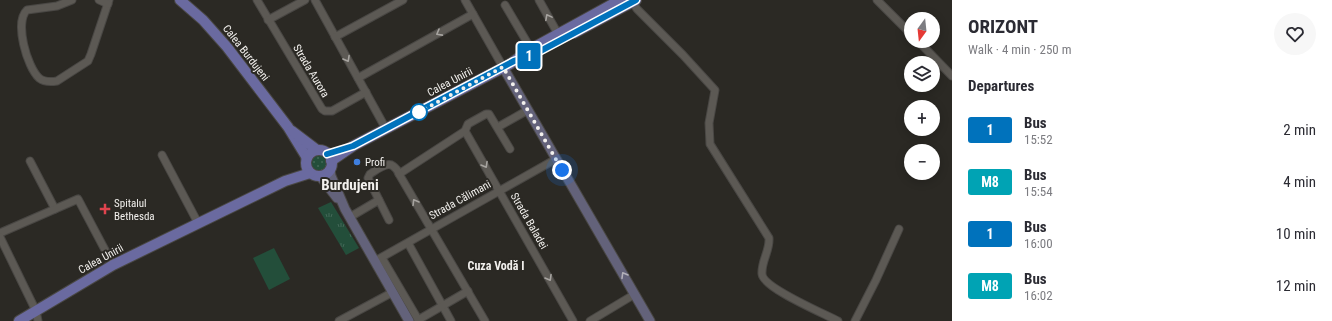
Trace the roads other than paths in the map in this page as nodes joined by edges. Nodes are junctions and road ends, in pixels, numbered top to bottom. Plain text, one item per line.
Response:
1 (72, 0) edge
2 (99, 0) edge
3 (180, 0) edge
4 (257, 0) edge
5 (305, 0) edge
6 (315, 0) edge
7 (403, 0) edge
8 (465, 0) edge
9 (539, 0) edge
10 (620, 0) edge
11 (877, 0) edge
12 (633, 1) edge
13 (108, 2) edge
14 (505, 5) dead end
15 (473, 14) junction
16 (268, 20) junction
17 (904, 27) edge
18 (558, 34) junction
19 (335, 37) junction
20 (925, 48) edge
21 (532, 49) junction
22 (514, 61) junction
23 (503, 67) junction
24 (952, 76) edge
25 (358, 78) junction
26 (366, 92) junction
27 (528, 110) junction
28 (288, 127) junction
29 (498, 127) junction
30 (386, 128) junction
31 (465, 131) junction
32 (510, 149) dead end
33 (317, 150) junction
34 (162, 154) dead end
35 (556, 159) junction
36 (30, 161) dead end
37 (330, 162) junction
38 (308, 165) junction
39 (400, 174) junction
40 (320, 176) junction
41 (500, 191) junction
42 (379, 200) junction
43 (55, 208) junction
44 (345, 209) junction
45 (350, 217) junction
46 (390, 220) dead end
47 (198, 223) junction
48 (431, 229) junction
49 (899, 229) dead end
50 (0, 233) edge
51 (0, 237) edge
52 (408, 243) junction
53 (379, 259) junction
54 (113, 265) junction
55 (468, 291) junction
56 (393, 292) junction
57 (634, 294) junction
58 (443, 306) junction
59 (37, 316) edge
60 (19, 321) edge
61 (339, 321) edge
62 (415, 321) edge
63 (451, 321) edge
64 (485, 321) edge
65 (573, 321) edge
66 (590, 321) edge
67 (650, 321) edge
68 (838, 321) edge
69 (855, 321) edge

1 - 13 street
2 - 13 street
3 - 28 main road, Calea Burdujeni
4 - 16 street, Strada Aurora
5 - 16 street
6 - 19 street
7 - 19 street
8 - 15 street
18 -> 9 street
10 - 18 main road, Calea Unirii
11 - 17 street
12 - 22 main road, Calea Unirii
12 - 68 street
14 - 21 street
15 - 23 street
15 -> 25 street
16 - 26 street, Strada Aurora
18 - 21 main road, Calea Unirii
19 -> 25 street
20 - 24 street
21 - 22 main road, Calea Unirii
22 - 23 main road, Calea Unirii
23 - 27 street
23 - 30 main road, Calea Unirii
25 - 26 street
26 - 30 street
27 - 29 street
27 - 35 street
28 - 33 main road, Calea Burdujeni
28 - 38 main road, Calea Burdujeni
29 - 31 street
29 - 32 street
30 - 37 main road, Calea Unirii
31 - 39 street
31 -> 41 street, Strada Baladei
33 - 37 main road
33 - 38 main road
34 - 47 street
35 - 41 street, Strada Călimani
57 -> 35 street
36 - 43 street
37 - 40 main road
37 - 44 street
38 - 40 main road
38 - 47 main road, Calea Unirii
39 - 42 street
48 -> 39 street
40 - 44 street
41 - 48 street, Strada Călimani
41 -> 65 street, Strada Baladei
42 - 45 street
42 - 46 street
43 - 50 street
43 - 54 street
44 - 45 street
45 - 53 street
47 - 54 main road, Calea Unirii
48 - 52 street, Strada Călimani
48 - 55 street
49 - 69 street
51 - 59 street
52 - 53 street, Strada Călimani
52 - 58 street
53 - 56 street
53 - 62 street
54 - 59 main road, Calea Unirii
55 - 58 street
55 - 64 street
56 - 61 street
56 - 62 street
57 - 66 street
57 - 67 street
58 - 62 street
58 - 63 street
59 - 60 main road, Calea Unirii

